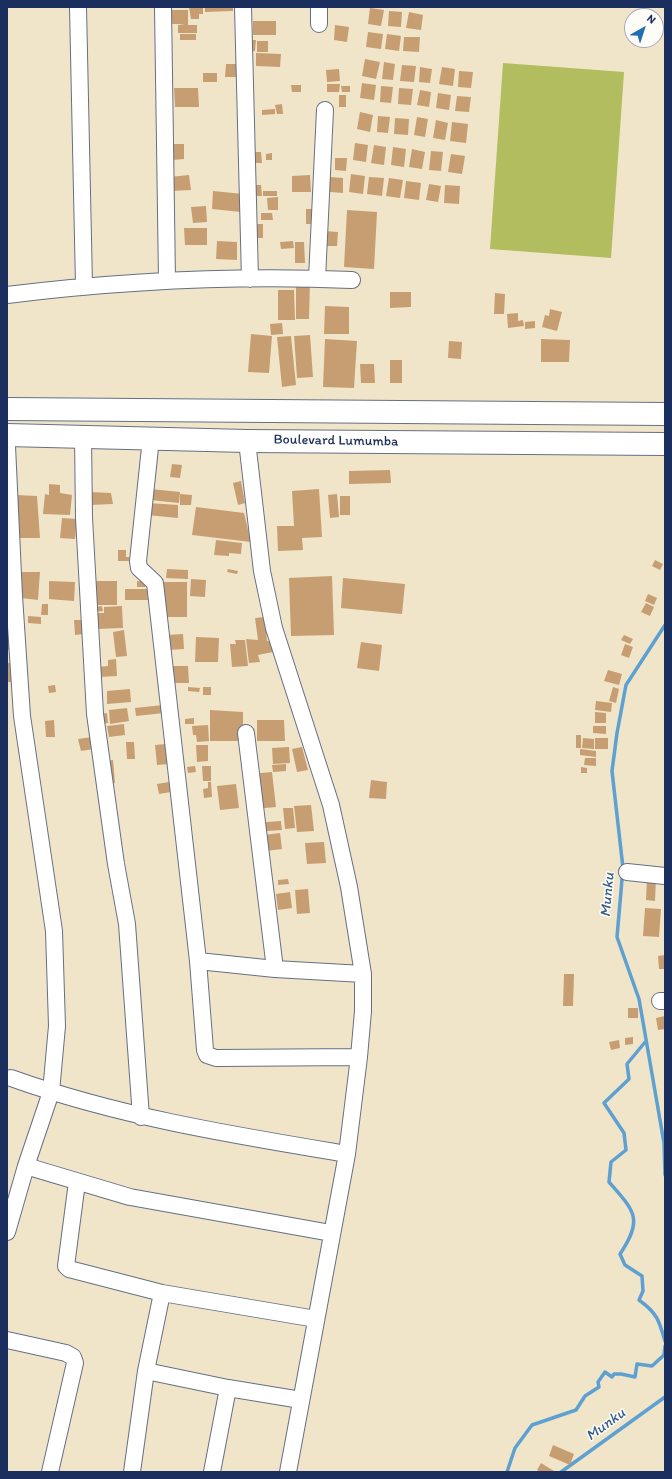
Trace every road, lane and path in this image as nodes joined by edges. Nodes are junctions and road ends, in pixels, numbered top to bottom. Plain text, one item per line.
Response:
1 (78, 7) edge
2 (163, 7) edge
3 (243, 7) edge
4 (319, 7) edge
5 (319, 24) dead end
6 (325, 110) dead end
7 (250, 279) junction
8 (317, 279) junction
9 (167, 280) junction
10 (352, 280) dead end
11 (84, 285) junction
12 (7, 295) edge
13 (7, 409) edge
14 (665, 414) edge
15 (7, 435) edge
16 (82, 436) junction
17 (151, 438) junction
18 (248, 441) junction
19 (665, 444) edge
20 (7, 446) edge
21 (246, 733) dead end
22 (627, 872) dead end
23 (665, 876) edge
24 (198, 960) junction
25 (275, 968) junction
26 (363, 974) junction
27 (359, 1057) junction
28 (11, 1078) dead end
29 (51, 1092) junction
30 (141, 1117) junction
31 (347, 1154) junction
32 (26, 1166) junction
33 (77, 1182) junction
34 (7, 1232) edge
35 (331, 1233) junction
36 (162, 1293) junction
37 (316, 1319) junction
38 (7, 1340) edge
39 (146, 1371) junction
40 (228, 1388) junction
41 (301, 1400) junction
42 (50, 1472) edge
43 (132, 1472) edge
44 (212, 1472) edge
45 (288, 1472) edge

1 - 11 street
2 - 9 street
3 - 7 street
4 - 5 street
6 - 8 street
7 - 8 street
7 - 9 street
8 - 10 street
9 - 11 street
11 - 12 street
13 - 14 highway, Boulevard Lumumba
15 - 16 highway, Boulevard Lumumba
16 - 17 highway, Boulevard Lumumba
16 - 30 street
17 - 18 highway, Boulevard Lumumba
17 - 24 street
18 - 19 highway, Boulevard Lumumba
18 - 26 street
20 - 29 street
21 - 25 street
22 - 23 street
24 - 25 street
24 - 27 street
25 - 26 street
26 - 27 street
27 - 31 street
28 - 29 street
29 - 30 street
29 - 32 street
30 - 31 street
31 - 35 street
32 - 33 street
32 - 34 street
33 - 35 street
33 - 36 street
35 - 37 street
36 - 37 street
36 - 39 street
37 - 41 street
38 - 42 street
39 - 40 street
39 - 43 street
40 - 41 street
40 - 44 street
41 - 45 street

